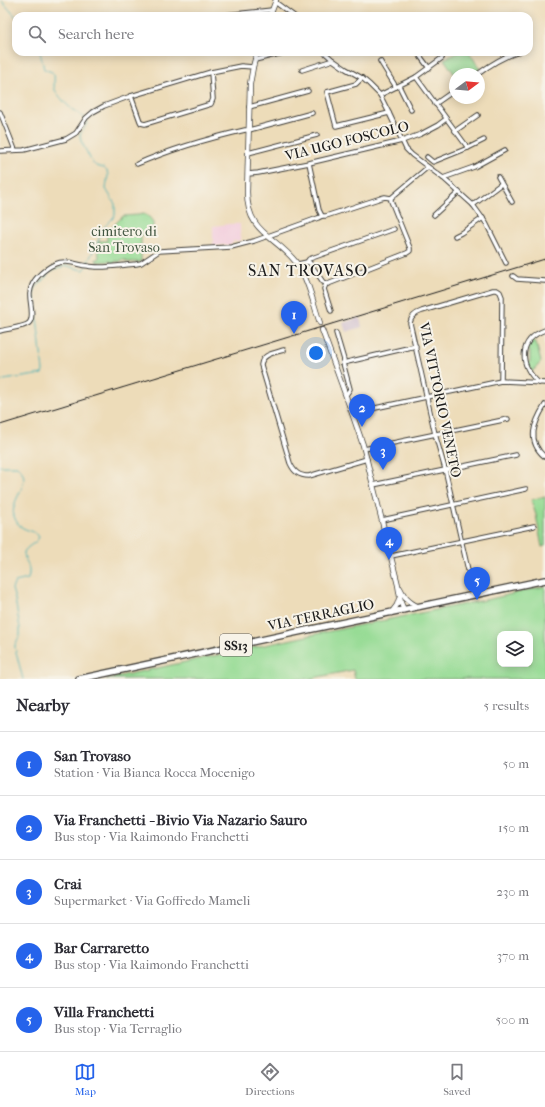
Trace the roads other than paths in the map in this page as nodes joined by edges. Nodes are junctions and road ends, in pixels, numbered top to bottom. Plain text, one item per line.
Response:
1 (275, 1) edge
2 (272, 10) joint
3 (253, 12) edge
4 (289, 12) edge
5 (256, 56) edge
6 (271, 56) edge
7 (328, 56) edge
8 (420, 56) edge
9 (507, 56) edge
10 (442, 58) dead end
11 (255, 60) junction
12 (333, 60) junction
13 (380, 61) dead end
14 (253, 67) junction
15 (429, 68) junction
16 (485, 69) edge
17 (302, 70) dead end
18 (211, 72) junction
19 (416, 77) junction
20 (362, 78) junction
21 (397, 86) junction
22 (308, 91) dead end
23 (449, 94) edge
24 (380, 95) junction
25 (131, 96) junction
26 (435, 104) junction
27 (250, 107) junction
28 (410, 110) dead end
29 (0, 112) edge
30 (312, 113) dead end
31 (389, 113) junction
32 (478, 115) dead end
33 (446, 119) junction
34 (249, 130) junction
35 (455, 131) junction
36 (317, 135) dead end
37 (484, 140) dead end
38 (402, 141) junction
39 (468, 148) junction
40 (15, 150) junction
41 (504, 150) dead end
42 (0, 151) edge
43 (248, 153) junction
44 (427, 157) dead end
45 (309, 163) junction
46 (137, 164) dead end
47 (428, 167) junction
48 (248, 174) junction
49 (498, 177) dead end
50 (443, 178) junction
51 (501, 184) junction
52 (459, 192) junction
53 (392, 198) junction
54 (512, 202) dead end
55 (473, 205) junction
56 (434, 215) dead end
57 (322, 216) junction
58 (483, 218) junction
59 (394, 229) dead end
60 (267, 236) junction
61 (455, 236) dead end
62 (307, 262) junction
63 (506, 263) dead end
64 (298, 264) junction
65 (513, 276) dead end
66 (545, 281) edge
67 (326, 284) junction
68 (331, 311) dead end
69 (320, 323) dead end
70 (322, 330) dead end
71 (545, 330) edge
72 (0, 331) edge
73 (336, 333) dead end
74 (416, 346) junction
75 (284, 350) dead end
76 (343, 363) junction
77 (500, 381) junction
78 (539, 383) junction
79 (545, 383) edge
80 (346, 395) junction
81 (427, 397) junction
82 (545, 405) edge
83 (352, 413) junction
84 (508, 419) dead end
85 (435, 434) junction
86 (364, 450) junction
87 (516, 455) dead end
88 (545, 457) edge
89 (367, 459) junction
90 (445, 469) junction
91 (373, 485) junction
92 (526, 489) dead end
93 (452, 505) junction
94 (382, 520) junction
95 (534, 526) dead end
96 (461, 541) junction
97 (391, 556) junction
98 (545, 580) edge
99 (478, 595) junction
100 (402, 596) junction
101 (419, 607) junction
102 (404, 610) junction
103 (391, 613) junction
104 (79, 679) edge

1 - 2 street
1 - 4 street
2 - 3 street
5 - 11 street
6 - 11 street
7 - 12 street
8 - 15 street
9 - 16 street
10 - 15 street
11 - 14 street
12 - 17 street
12 - 20 street
13 - 21 street
14 - 18 street
14 - 27 street
15 - 19 street
18 - 25 street
18 - 25 street
19 - 21 street
19 - 26 street
20 - 24 street
20 - 31 street
21 - 24 street
21 - 28 street
22 - 27 street
23 - 26 street
24 - 31 street
25 - 40 street
26 - 33 street
27 - 34 street
29 - 40 street
30 - 34 street
31 - 38 street
32 - 35 street
33 - 35 street
33 - 38 street, VIA UGO FOSCOLO
34 - 43 street
34 - 46 street
35 - 39 street
36 - 43 street
37 - 39 street
38 - 45 street, VIA UGO FOSCOLO
38 - 47 street
39 - 44 street
40 - 42 street
41 - 50 street
43 - 48 street
45 - 48 street, VIA UGO FOSCOLO
45 - 57 street
47 - 50 street
47 - 53 street
48 - 60 street
49 - 51 street
50 - 52 street
51 - 54 street
51 - 55 street
52 - 55 street
52 - 56 street
53 - 57 street
53 - 67 street
55 - 58 street
57 - 60 street
58 - 61 street
58 - 63 street
59 - 62 street
60 - 64 street
60 - 72 street
62 - 64 street
62 - 67 street
64 - 69 street
65 - 66 street
67 - 68 street
70 - 80 street
71 - 78 street
73 - 76 street
74 - 76 street
74 - 77 street, VIA VITTORIO VENETO
74 - 81 street, VIA VITTORIO VENETO
75 - 89 street
76 - 80 street
77 - 78 street
77 - 81 street
78 - 79 street
80 - 83 street
81 - 83 street
81 - 85 street, VIA VITTORIO VENETO
82 - 88 street
83 - 86 street
84 - 85 street
85 - 86 street
85 - 90 street, VIA VITTORIO VENETO
86 - 89 street
87 - 90 street
89 - 91 street
90 - 91 street
90 - 93 street, VIA VITTORIO VENETO
91 - 94 street
92 - 93 street
93 - 94 street
93 - 96 street, VIA VITTORIO VENETO
94 - 97 street
95 - 96 street
96 - 97 street
96 - 99 street, VIA VITTORIO VENETO
97 - 100 street
98 - 99 main road, VIA TERRAGLIO / SS13
99 - 101 main road, VIA TERRAGLIO / SS13
100 - 101 street
100 - 102 street
100 - 103 street
101 - 102 main road, VIA TERRAGLIO / SS13
102 - 103 main road, VIA TERRAGLIO / SS13
103 - 104 main road, VIA TERRAGLIO / SS13

